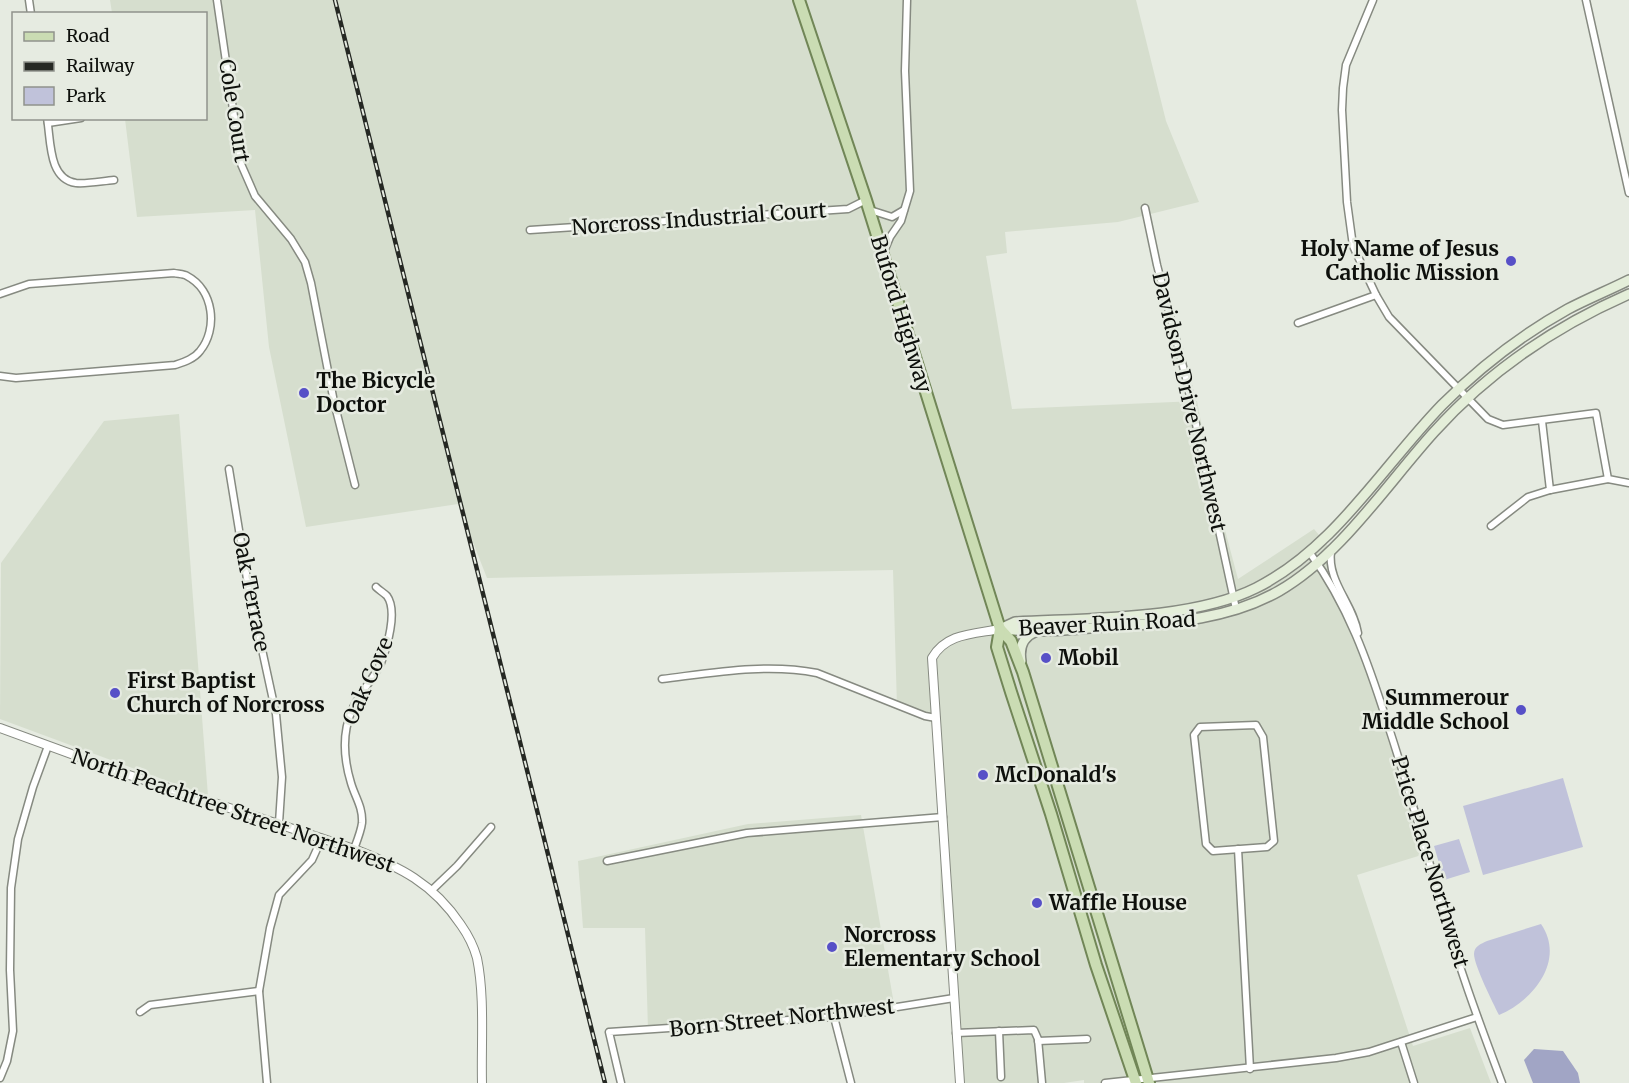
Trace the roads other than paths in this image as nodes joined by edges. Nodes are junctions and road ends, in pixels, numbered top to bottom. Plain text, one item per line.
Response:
1 (217, 0) edge
2 (799, 0) edge
3 (907, 0) edge
4 (1373, 0) edge
5 (1586, 0) edge
6 (48, 121) edge
7 (114, 180) dead end
8 (1629, 193) edge
9 (868, 205) junction
10 (1145, 208) dead end
11 (904, 209) junction
12 (530, 230) dead end
13 (883, 254) junction
14 (1629, 280) edge
15 (0, 294) edge
16 (1629, 294) edge
17 (1376, 295) junction
18 (1298, 323) dead end
19 (0, 376) edge
20 (1459, 389) junction
21 (1468, 398) junction
22 (1542, 421) junction
23 (229, 469) dead end
24 (1608, 479) junction
25 (1629, 483) edge
26 (355, 485) dead end
27 (1550, 489) junction
28 (1491, 525) dead end
29 (1331, 550) junction
30 (1310, 553) junction
31 (1317, 563) junction
32 (376, 587) dead end
33 (1233, 597) junction
34 (1236, 609) junction
35 (1000, 629) junction
36 (1035, 632) junction
37 (1358, 640) junction
38 (1023, 672) junction
39 (662, 679) dead end
40 (936, 718) junction
41 (2, 729) edge
42 (48, 746) junction
43 (943, 817) junction
44 (279, 823) junction
45 (491, 827) dead end
46 (1070, 829) junction
47 (1056, 834) junction
48 (322, 838) junction
49 (354, 849) junction
50 (1238, 849) junction
51 (607, 861) dead end
52 (432, 890) junction
53 (259, 991) junction
54 (954, 998) junction
55 (140, 1012) dead end
56 (834, 1017) junction
57 (1477, 1017) junction
58 (999, 1031) junction
59 (956, 1034) junction
60 (1087, 1039) dead end
61 (1038, 1041) junction
62 (1401, 1042) junction
63 (1250, 1069) junction
64 (1001, 1077) dead end
65 (0, 1078) edge
66 (1148, 1081) edge
67 (1136, 1082) edge
68 (267, 1083) edge
69 (482, 1083) edge
70 (621, 1083) edge
71 (851, 1083) edge
72 (960, 1083) edge
73 (1042, 1083) edge
74 (1105, 1083) edge
75 (1414, 1083) edge
76 (1502, 1083) edge

1 - 26 street, Cole Court
2 - 9 main road, Buford Highway
3 - 11 street
4 - 17 street
5 - 8 street
6 - 7 street
9 - 11 street
9 - 12 street, Norcross Industrial Court
9 - 13 main road, Buford Highway
10 - 33 street, Davidson Drive Northwest
11 - 13 street
13 - 35 main road, Buford Highway
14 - 20 main road, Beaver Ruin Road
15 - 19 street
16 - 21 main road, Beaver Ruin Road
17 - 18 street
17 - 20 street
20 - 21 street
20 - 30 main road, Beaver Ruin Road
21 - 22 street
21 - 29 main road, Beaver Ruin Road
22 - 24 street
22 - 27 street
23 - 44 street, Oak Terrace
24 - 25 street
24 - 27 street
27 - 28 street
29 - 31 main road, Beaver Ruin Road
29 - 37 street, Price Place Northwest
30 - 31 street, Price Place Northwest
30 - 33 main road, Beaver Ruin Road
31 - 34 main road, Beaver Ruin Road
31 - 37 street, Price Place Northwest
32 - 49 street, Oak Cove
33 - 34 street, Davidson Drive Northwest
33 - 35 main road, Beaver Ruin Road
34 - 36 main road, Beaver Ruin Road
35 - 36 main road, Beaver Ruin Road
35 - 38 main road, Buford Highway
35 - 40 street
35 - 47 main road, Buford Highway
36 - 38 main road
37 - 57 street, Price Place Northwest
38 - 46 main road, Buford Highway
39 - 40 street
40 - 43 street
41 - 42 street, North Peachtree Street Northwest
42 - 44 street, North Peachtree Street Northwest
42 - 65 street
43 - 51 street
43 - 54 street
44 - 48 street, North Peachtree Street Northwest
45 - 52 street
46 - 47 main road
46 - 66 main road, Buford Highway
47 - 67 main road, Buford Highway
48 - 49 street, North Peachtree Street Northwest
48 - 53 street
49 - 52 street, North Peachtree Street Northwest
50 - 50 street
50 - 63 street
52 - 69 street, North Peachtree Street Northwest
53 - 55 street
53 - 68 street
54 - 56 street, Born Street Northwest
54 - 59 street
56 - 70 street, Born Street Northwest
56 - 71 street
57 - 62 street
57 - 76 street, Price Place Northwest
58 - 59 street
58 - 61 street
58 - 64 street
59 - 72 street
60 - 61 street
61 - 73 street
62 - 63 street
62 - 75 street
63 - 66 street
66 - 67 street
67 - 74 street

